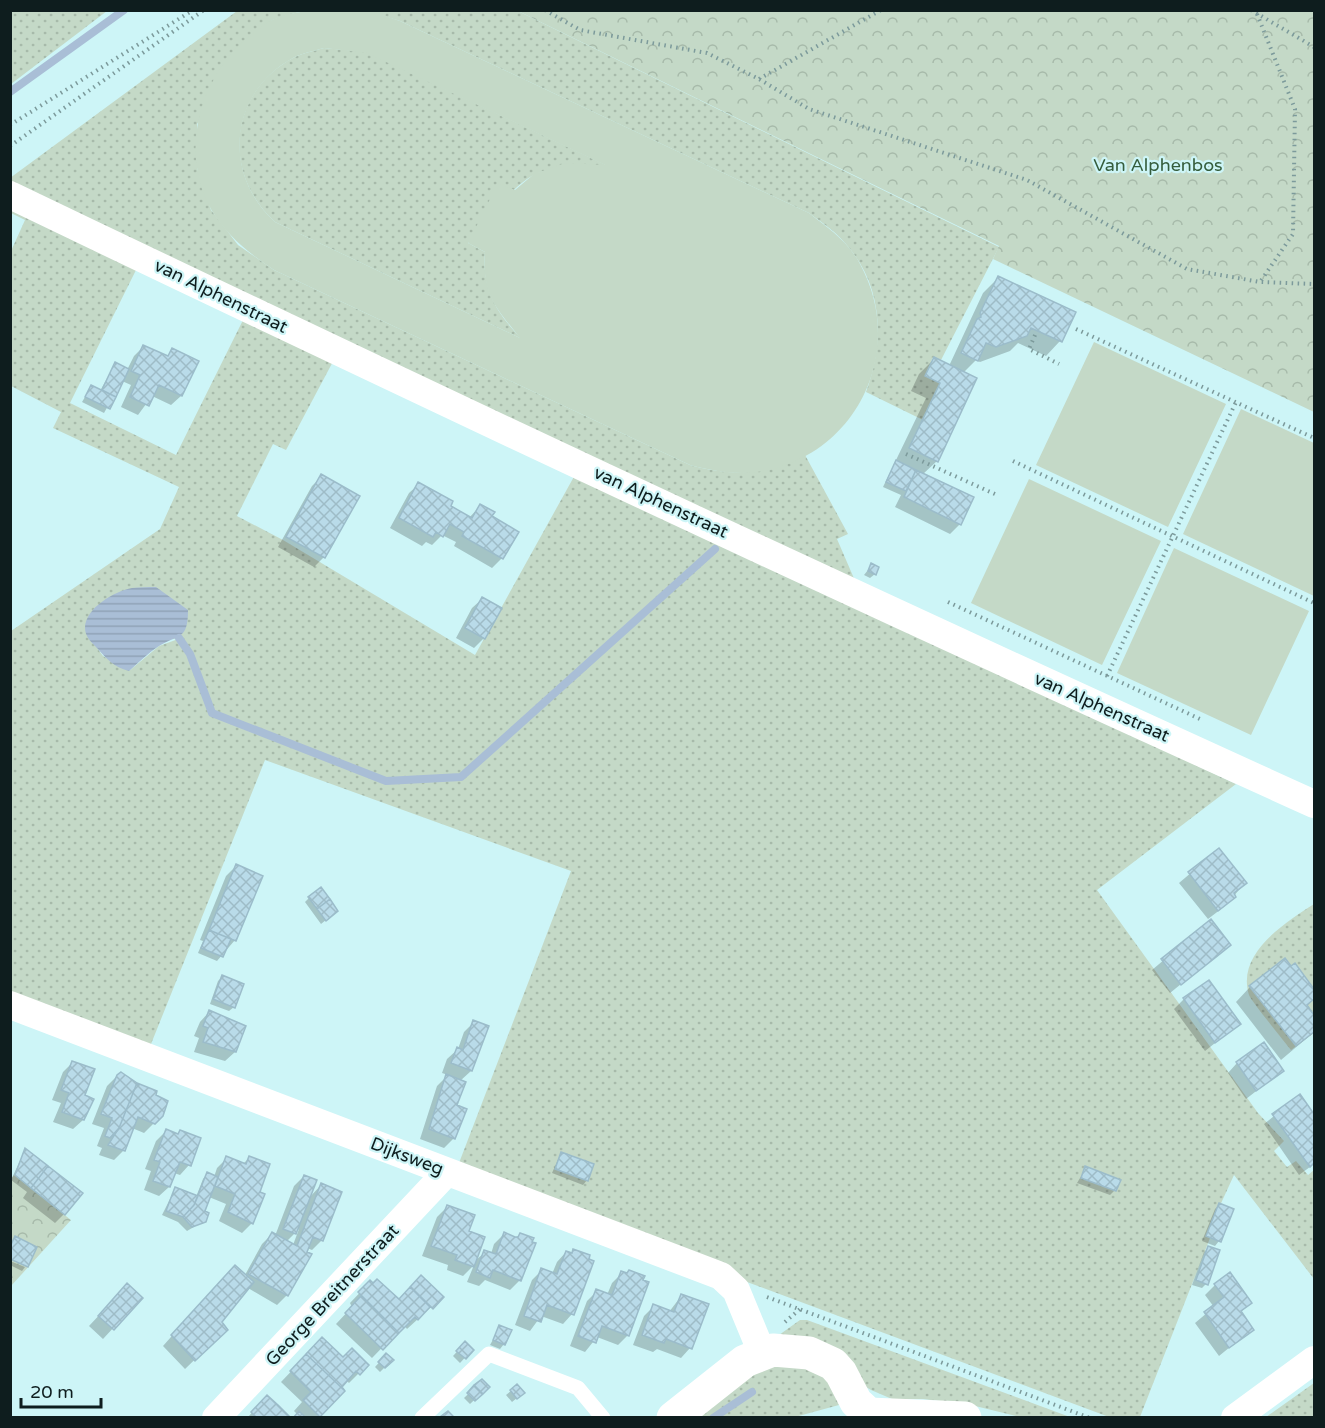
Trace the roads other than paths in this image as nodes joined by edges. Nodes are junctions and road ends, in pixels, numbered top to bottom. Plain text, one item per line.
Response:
1 (10, 195) edge
2 (1314, 804) edge
3 (10, 1005) edge
4 (447, 1172) junction
5 (762, 1353) junction
6 (1314, 1360) edge
7 (857, 1416) edge
8 (216, 1418) edge
9 (422, 1418) edge
10 (603, 1418) edge
11 (674, 1418) edge
12 (965, 1418) edge
13 (1235, 1418) edge

1 - 2 street, van Alphenstraat
3 - 4 street, Dijksweg
4 - 5 street, Dijksweg
4 - 8 street, George Breitnerstraat
5 - 7 street
5 - 11 street
6 - 13 street
7 - 12 street
9 - 10 lane

